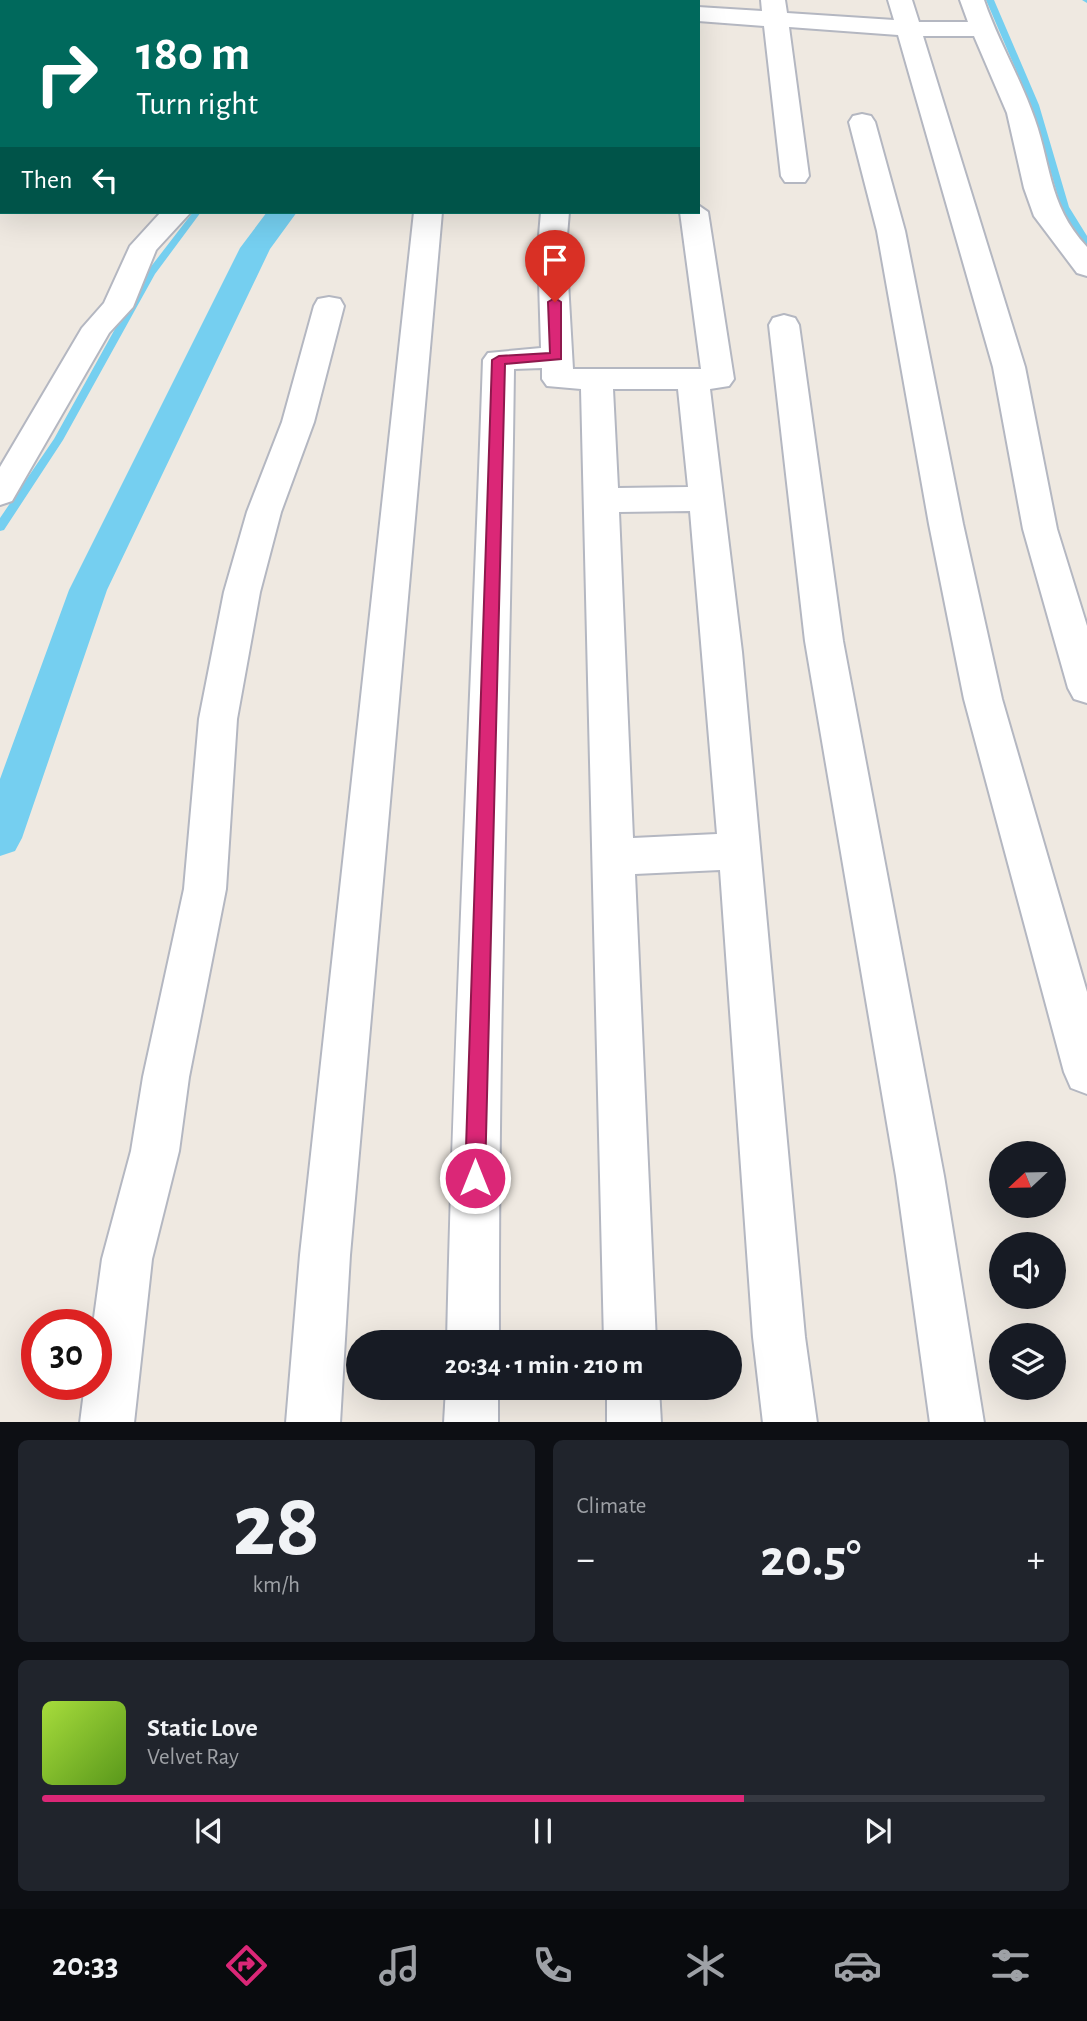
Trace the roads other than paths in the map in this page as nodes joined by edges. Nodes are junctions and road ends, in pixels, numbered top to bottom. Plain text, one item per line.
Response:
1 (972, 0) edge
2 (775, 9) edge
3 (700, 14) edge
4 (903, 14) edge
5 (981, 30) junction
6 (862, 122) dead end
7 (795, 176) dead end
8 (175, 214) edge
9 (428, 214) edge
10 (555, 214) edge
11 (694, 214) edge
12 (1087, 267) edge
13 (329, 306) dead end
14 (784, 325) dead end
15 (557, 356) junction
16 (597, 379) junction
17 (693, 379) junction
18 (14, 451) edge
19 (0, 493) edge
20 (705, 499) junction
21 (601, 500) junction
22 (1087, 688) edge
23 (738, 851) junction
24 (613, 856) junction
25 (1087, 1072) edge
26 (473, 1330) edge
27 (631, 1330) edge
28 (472, 1400) edge
29 (633, 1400) edge
30 (107, 1422) edge
31 (313, 1422) edge
32 (471, 1422) edge
33 (634, 1422) edge
34 (790, 1422) edge
35 (957, 1422) edge

1 - 5 street
2 - 3 street
2 - 4 street
2 - 7 street
4 - 5 street
4 - 22 street
5 - 12 street
6 - 25 street
8 - 18 street
9 - 31 street
10 - 15 street
11 - 17 street
13 - 30 street
14 - 35 street
15 - 16 street
15 - 26 street
16 - 17 street
16 - 21 street
17 - 20 street
18 - 19 street
20 - 21 street
20 - 23 street
21 - 24 street
23 - 24 street
23 - 34 street
24 - 27 street
28 - 32 street
29 - 33 street

